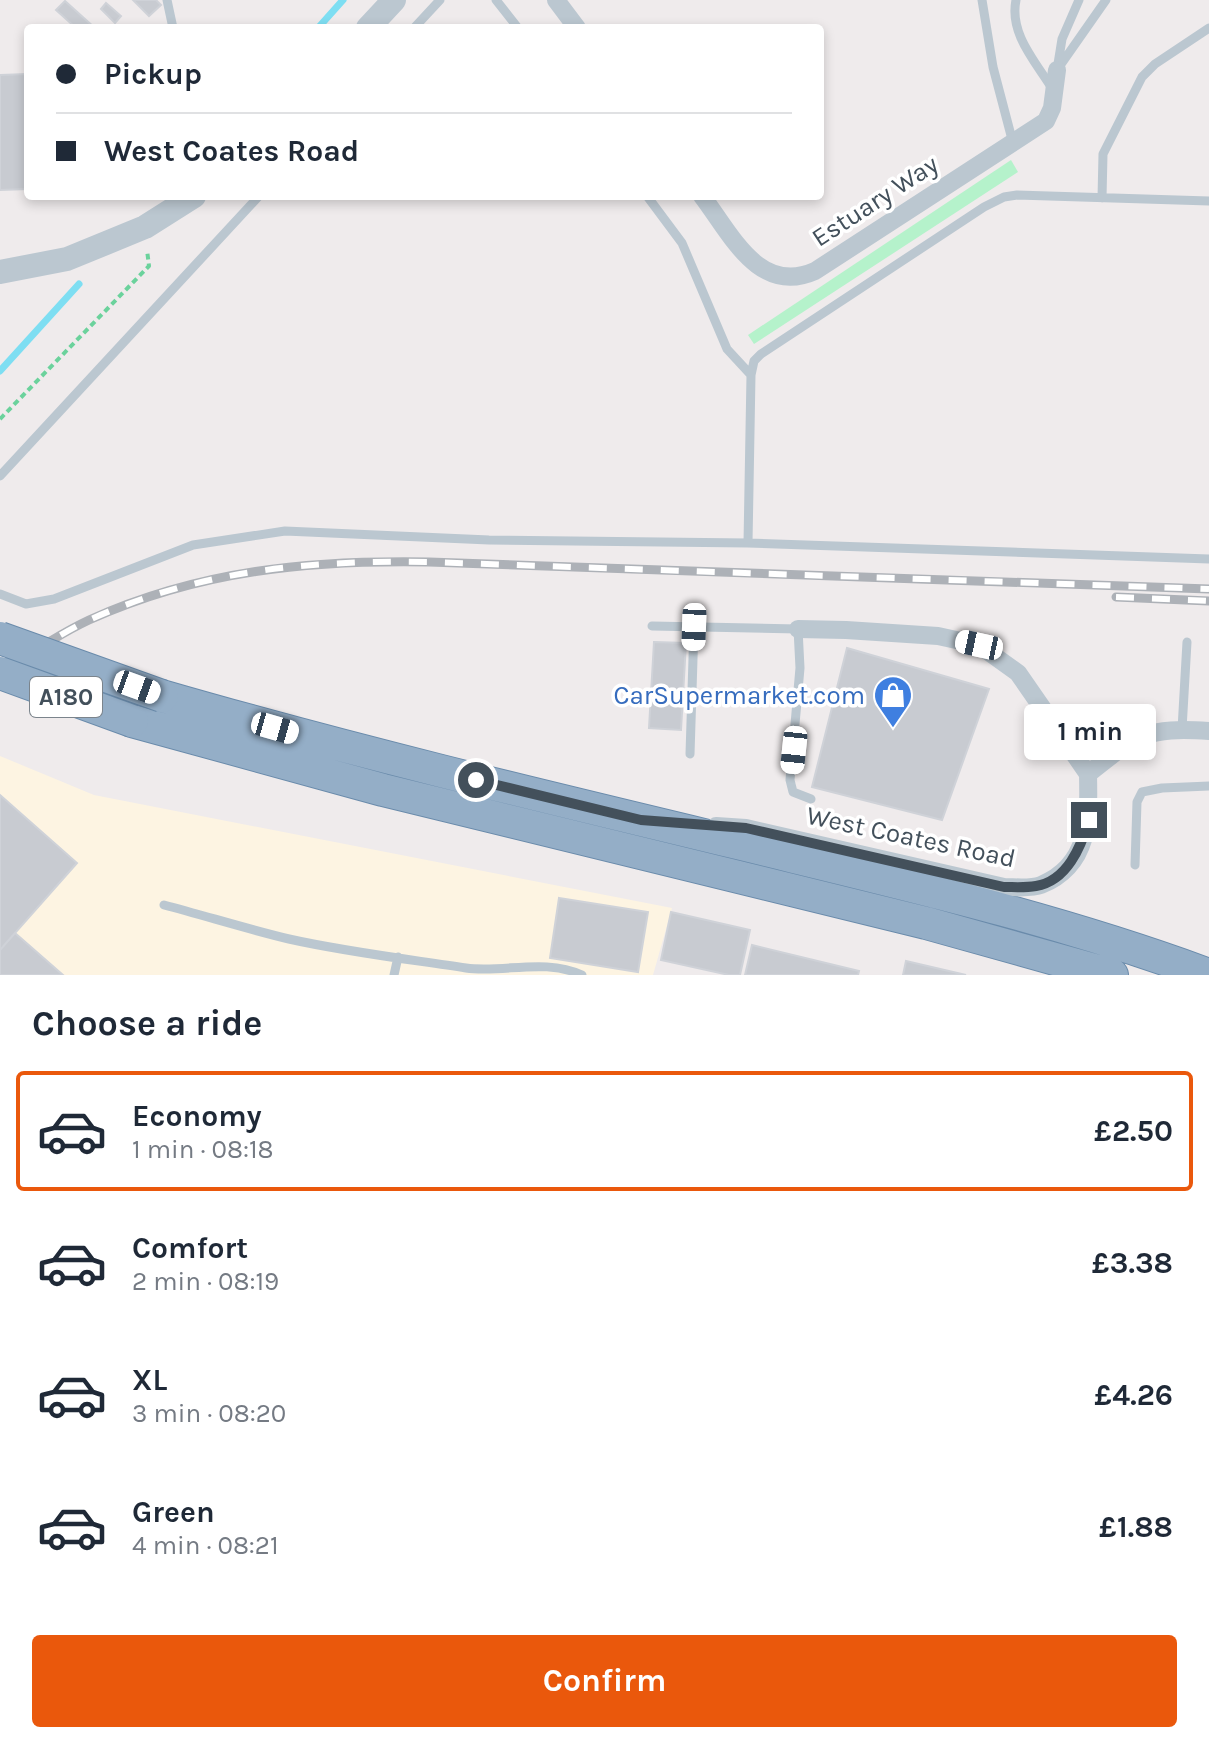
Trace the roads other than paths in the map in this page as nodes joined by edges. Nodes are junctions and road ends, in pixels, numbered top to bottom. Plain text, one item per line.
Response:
1 (167, 0) edge
2 (394, 0) edge
3 (440, 0) edge
4 (496, 0) edge
5 (556, 0) edge
6 (982, 0) edge
7 (1016, 0) edge
8 (1079, 0) edge
9 (1106, 0) edge
10 (172, 24) edge
11 (372, 24) edge
12 (418, 24) edge
13 (515, 24) edge
14 (574, 24) edge
15 (1209, 28) edge
16 (1057, 70) junction
17 (1054, 92) junction
18 (1013, 143) junction
19 (1102, 198) junction
20 (188, 200) edge
21 (255, 200) edge
22 (650, 200) edge
23 (705, 200) edge
24 (1209, 201) edge
25 (0, 272) edge
26 (751, 375) junction
27 (0, 476) edge
28 (748, 543) junction
29 (1209, 559) edge
30 (0, 594) edge
31 (652, 626) dead end
32 (694, 627) junction
33 (798, 629) junction
34 (0, 638) edge
35 (1187, 642) dead end
36 (0, 673) edge
37 (1182, 729) junction
38 (1209, 731) edge
39 (690, 754) dead end
40 (1088, 774) junction
41 (1209, 786) edge
42 (811, 799) dead end
43 (641, 820) junction
44 (1135, 865) dead end
45 (164, 905) dead end
46 (398, 957) junction
47 (492, 972) edge
48 (394, 975) edge
49 (582, 975) edge
50 (1112, 975) edge
51 (1209, 975) edge

1 - 10 lane
2 - 11 street
3 - 12 lane
4 - 13 lane
5 - 14 street
6 - 18 lane
7 - 17 lane
8 - 16 lane
9 - 16 lane
15 - 19 lane
16 - 17 street, Estuary Way
17 - 18 street, Estuary Way
18 - 23 street, Estuary Way
19 - 24 lane
19 - 26 lane
20 - 25 street
21 - 27 lane
22 - 26 lane
26 - 28 lane
28 - 29 lane
28 - 30 lane
31 - 32 lane
32 - 33 lane
32 - 39 lane
33 - 40 street
33 - 42 lane
34 - 43 highway, A180, bridge
35 - 37 lane
36 - 50 highway, A180, bridge
37 - 38 street
37 - 40 street
40 - 43 street, West Coates Road
41 - 44 lane
43 - 51 highway, A180
45 - 46 lane
46 - 47 lane
46 - 48 lane
47 - 49 lane

